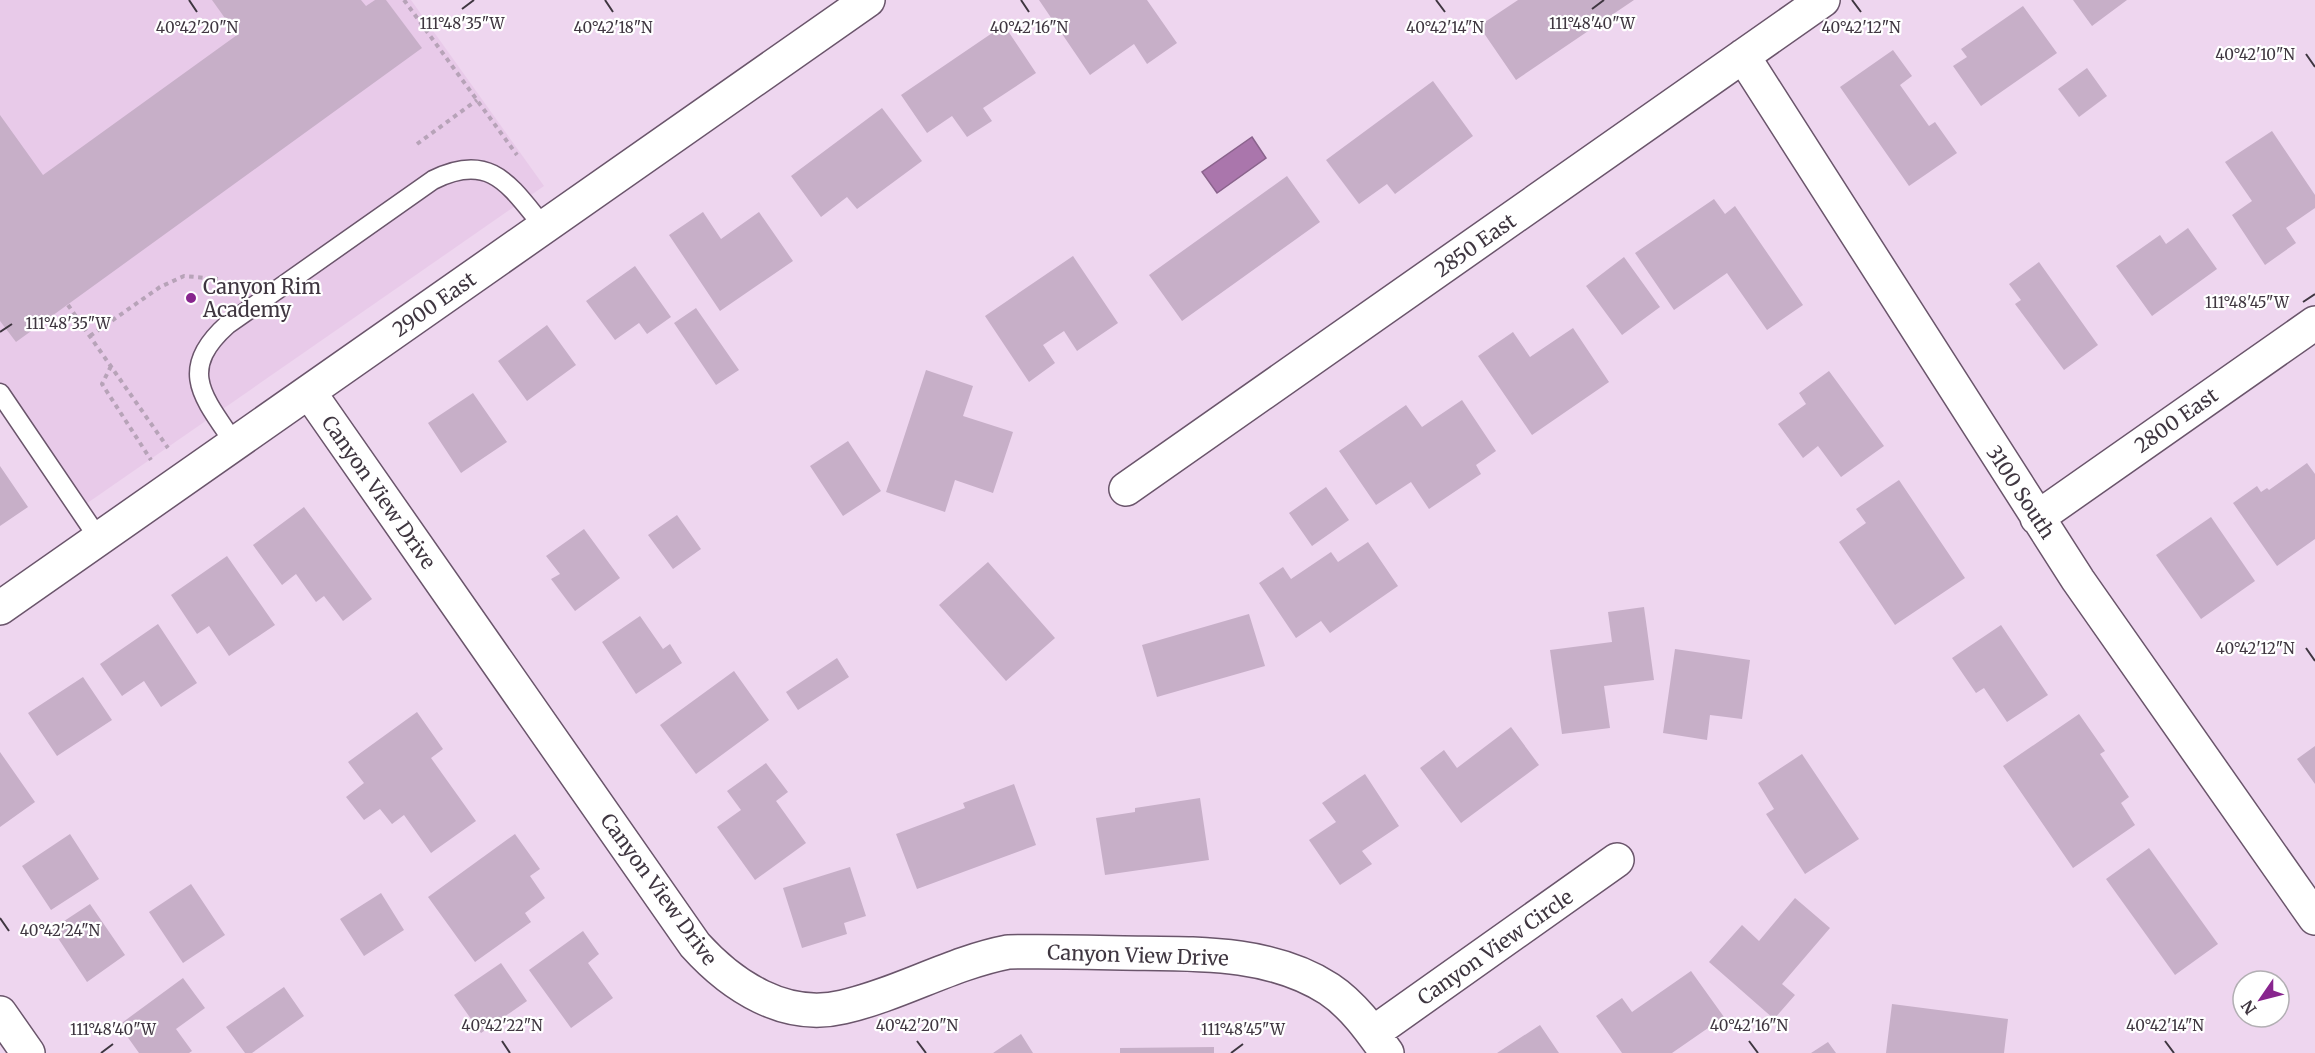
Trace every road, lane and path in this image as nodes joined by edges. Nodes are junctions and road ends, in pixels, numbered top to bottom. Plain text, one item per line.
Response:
1 (404, 0) edge
2 (868, 0) edge
3 (1823, 0) edge
4 (1743, 56) junction
5 (477, 100) junction
6 (417, 144) dead end
7 (520, 158) dead end
8 (544, 227) junction
9 (218, 279) dead end
10 (68, 304) dead end
11 (2315, 323) edge
12 (90, 336) junction
13 (111, 366) junction
14 (309, 392) junction
15 (0, 393) edge
16 (236, 444) junction
17 (168, 448) dead end
18 (151, 460) dead end
19 (1126, 489) dead end
20 (2037, 518) junction
21 (99, 539) junction
22 (0, 608) edge
23 (1617, 860) dead end
24 (2315, 918) edge
25 (0, 1012) edge
26 (1380, 1043) edge
27 (28, 1053) edge

1 - 5 path
2 - 8 street, 2900 East
3 - 4 street, 2850 East
4 - 19 street, 2850 East
4 - 20 street, 3100 South
5 - 6 path
5 - 7 path
8 - 14 street, 2900 East
8 - 16 lane
9 - 12 path
10 - 12 path
11 - 20 street, 2800 East
12 - 13 path
13 - 17 path
13 - 18 path
14 - 16 street, 2900 East
14 - 26 street, Canyon View Drive
15 - 21 lane
16 - 21 street, 2900 East
20 - 24 street, 3100 South
21 - 22 street, 2900 East
23 - 26 street, Canyon View Circle
25 - 27 street

